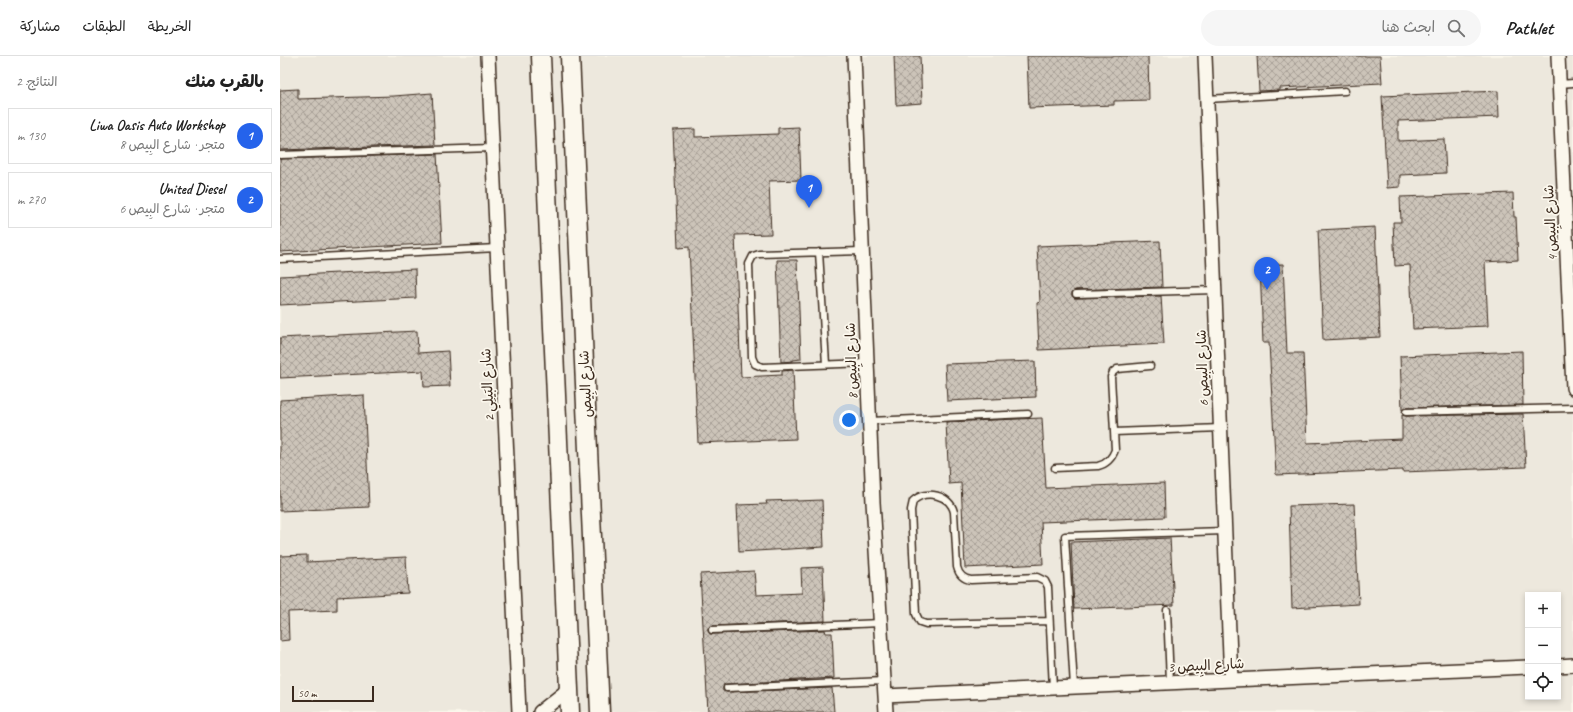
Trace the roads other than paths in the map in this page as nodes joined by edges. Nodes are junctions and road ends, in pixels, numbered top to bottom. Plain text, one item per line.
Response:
1 (488, 56) edge
2 (541, 56) edge
3 (570, 56) edge
4 (854, 56) edge
5 (1205, 56) edge
6 (1558, 56) edge
7 (1573, 83) edge
8 (1560, 84) junction
9 (1345, 91) dead end
10 (1206, 99) junction
11 (492, 148) junction
12 (280, 155) edge
13 (1569, 216) edge
14 (497, 248) junction
15 (862, 251) junction
16 (819, 252) junction
17 (280, 259) edge
18 (1215, 290) junction
19 (1076, 294) dead end
20 (867, 362) junction
21 (826, 364) junction
22 (1150, 366) dead end
23 (1573, 388) edge
24 (1573, 408) edge
25 (1406, 412) dead end
26 (1028, 414) dead end
27 (870, 421) junction
28 (1220, 428) junction
29 (1114, 432) junction
30 (1055, 468) dead end
31 (1225, 531) junction
32 (1167, 610) dead end
33 (1050, 621) junction
34 (880, 623) junction
35 (712, 630) dead end
36 (1573, 665) edge
37 (1561, 666) edge
38 (1525, 667) edge
39 (1231, 680) junction
40 (884, 681) junction
41 (1170, 682) junction
42 (569, 685) junction
43 (1074, 687) junction
44 (727, 688) dead end
45 (1053, 688) junction
46 (885, 696) junction
47 (519, 712) edge
48 (540, 712) edge
49 (570, 712) edge
50 (600, 712) edge
51 (886, 712) edge

1 - 11 street, شارع البَيلِي 2
2 - 42 street, شارع البِيص
3 - 50 street, شارع البِيص
4 - 15 street, شارع البِيص 8
5 - 10 street, شارع البِيص 6
6 - 8 street, شارع البِيص 4
7 - 8 lane
8 - 13 street, شارع البِيص 4
9 - 10 lane
10 - 18 street, شارع البِيص 6
11 - 12 lane
11 - 14 street, شارع البَيلِي 2
13 - 23 street, شارع البِيص 4
14 - 17 lane
14 - 47 street, شارع البَيلِي 2
15 - 16 lane
15 - 20 street, شارع البِيص 8
16 - 21 lane
16 - 21 lane
18 - 19 lane
18 - 28 street, شارع البِيص 6
20 - 21 lane
20 - 27 street, شارع البِيص 8
22 - 29 lane
24 - 25 lane
26 - 27 lane
27 - 34 street, شارع البِيص 8
28 - 29 lane
28 - 31 street, شارع البِيص 6
29 - 30 lane
31 - 39 street, شارع البِيص 6
31 - 43 lane
32 - 41 lane
33 - 33 lane
33 - 45 lane
34 - 35 lane
34 - 40 street, شارع البِيص 8
36 - 37 street
38 - 39 street, شارع البِيص 3
39 - 41 street, شارع البِيص 3
40 - 44 lane
40 - 46 street, شارع البِيص 8
41 - 43 street, شارع البِيص 3
42 - 48 street
42 - 49 street, شارع البِيص
43 - 45 street, شارع البِيص 3
45 - 46 street, شارع البِيص 3
46 - 51 street, شارع البِيص 8

